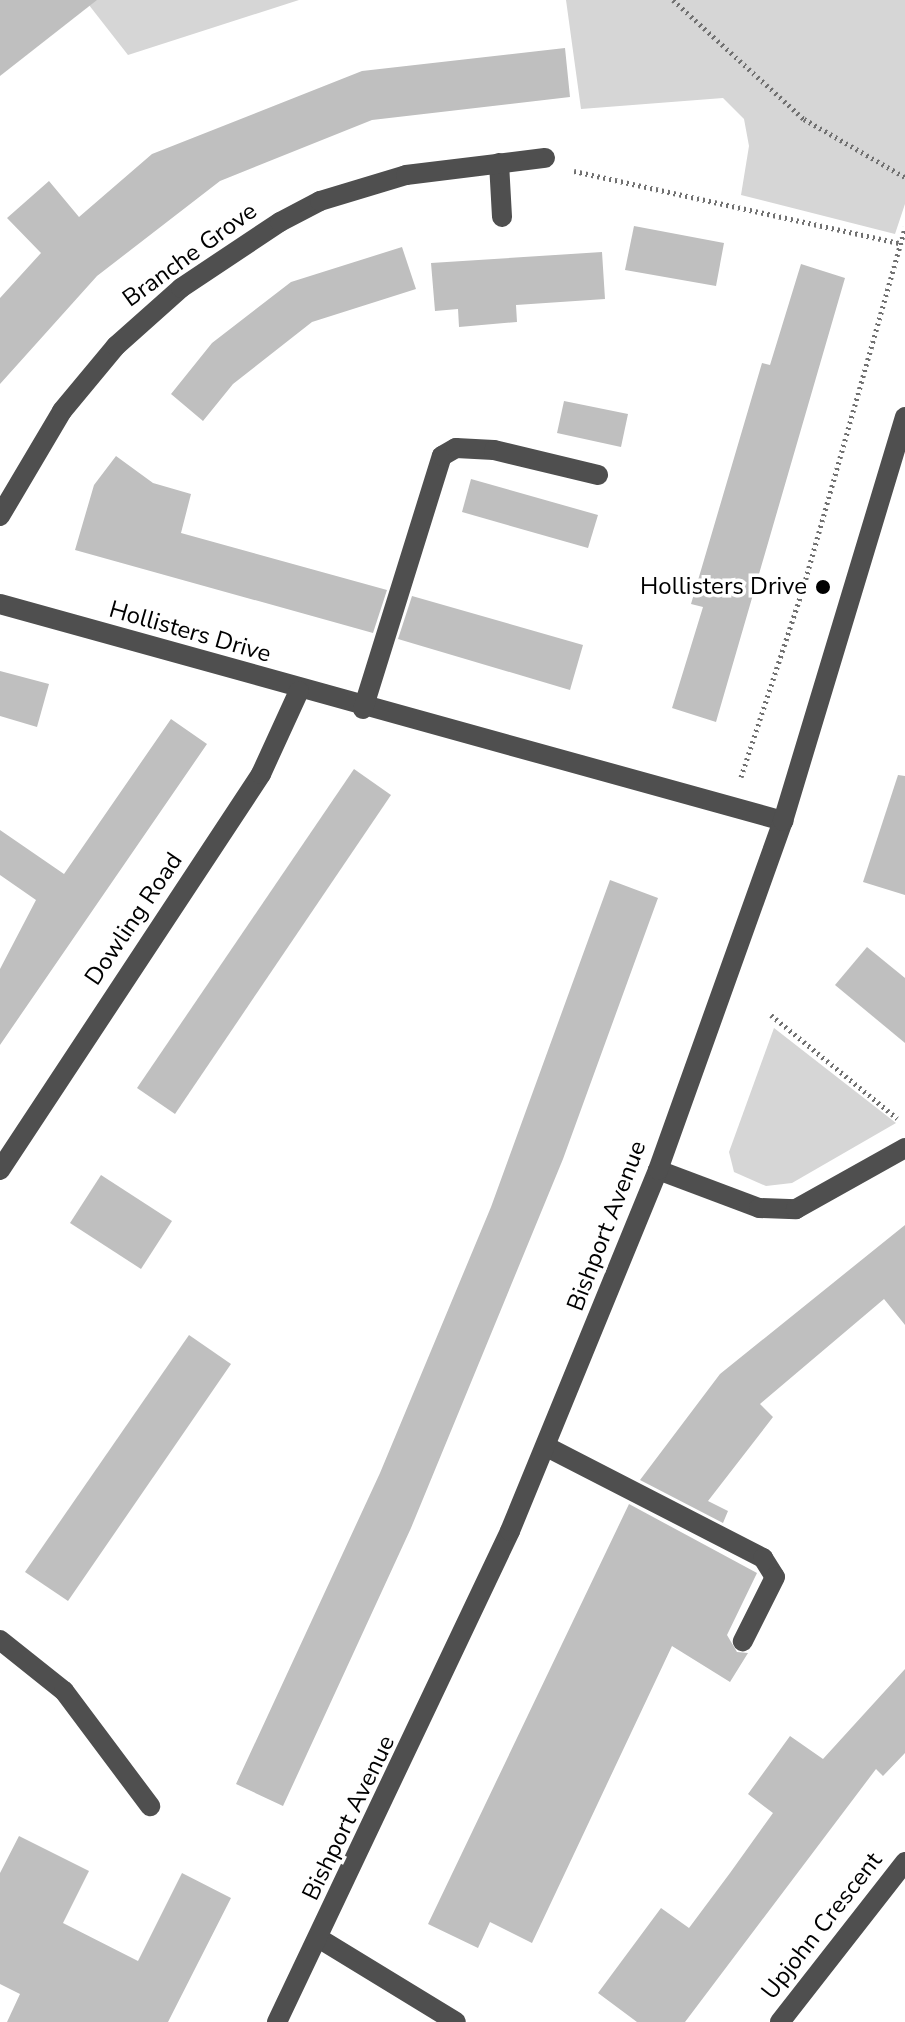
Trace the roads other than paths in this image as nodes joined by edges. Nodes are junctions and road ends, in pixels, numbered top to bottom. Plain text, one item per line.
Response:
1 (545, 158) road end
2 (499, 163) junction
3 (502, 217) dead end
4 (905, 417) edge
5 (598, 475) dead end
6 (0, 516) edge
7 (0, 604) edge
8 (299, 691) junction
9 (363, 709) junction
10 (783, 821) junction
11 (905, 1148) edge
12 (0, 1170) edge
13 (658, 1170) junction
14 (547, 1447) junction
15 (0, 1640) edge
16 (743, 1641) dead end
17 (150, 1806) dead end
18 (905, 1862) edge
19 (320, 1939) junction
20 (277, 2022) edge
21 (456, 2022) edge
22 (780, 2022) edge

1 - 2 street, Branche Grove
2 - 3 street
2 - 6 street, Branche Grove
4 - 10 street, Bishport Avenue
5 - 9 street
7 - 8 street, Hollisters Drive
8 - 9 street, Hollisters Drive
8 - 12 street, Dowling Road
9 - 10 street, Hollisters Drive
10 - 13 street, Bishport Avenue
11 - 13 street
13 - 14 street, Bishport Avenue
14 - 16 street
14 - 19 street, Bishport Avenue
15 - 17 street
18 - 22 street, Upjohn Crescent
19 - 20 street, Bishport Avenue
19 - 21 street

